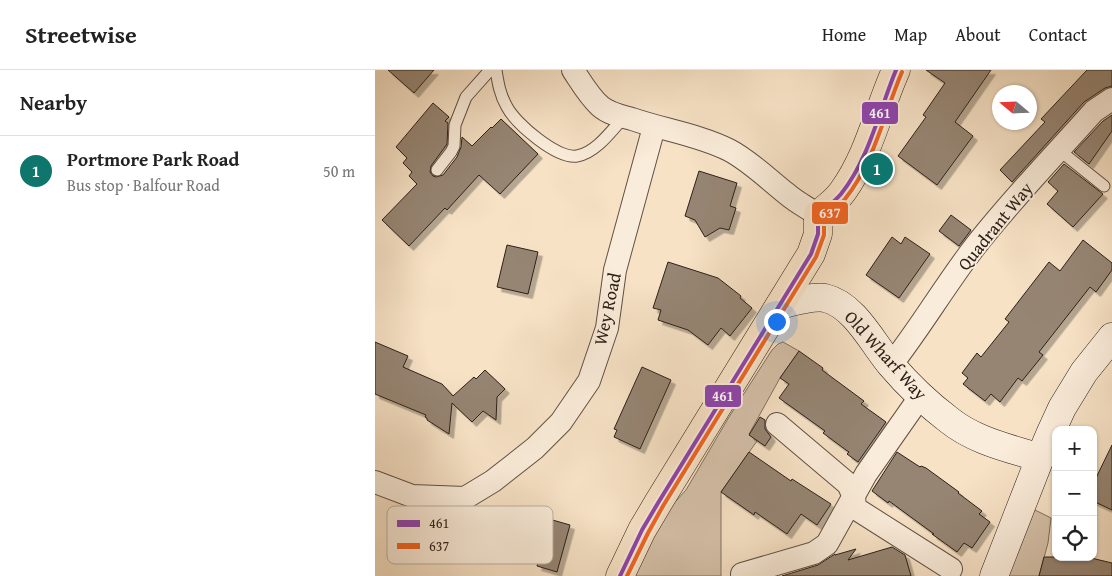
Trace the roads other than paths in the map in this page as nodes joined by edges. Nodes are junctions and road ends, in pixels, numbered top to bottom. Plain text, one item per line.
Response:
1 (490, 70) edge
2 (496, 70) edge
3 (573, 70) edge
4 (896, 70) edge
5 (1112, 99) edge
6 (624, 117) junction
7 (655, 127) junction
8 (1059, 150) junction
9 (437, 170) dead end
10 (1104, 186) dead end
11 (818, 216) junction
12 (780, 305) junction
13 (1112, 337) edge
14 (891, 365) junction
15 (920, 397) junction
16 (777, 424) dead end
17 (1040, 458) junction
18 (375, 482) edge
19 (854, 496) junction
20 (951, 569) dead end
21 (742, 574) dead end
22 (620, 576) edge
23 (995, 576) edge

1 - 9 lane
2 - 6 lane
3 - 6 street
4 - 11 main road
5 - 8 street, Quadrant Way
6 - 7 street
7 - 11 street
7 - 18 street, Wey Road
8 - 10 lane
8 - 14 street, Quadrant Way
11 - 12 main road
12 - 14 street, Old Wharf Way
12 - 22 main road
13 - 17 street
14 - 15 street, Old Wharf Way
15 - 17 street, Old Wharf Way
15 - 19 street
16 - 19 street
17 - 23 street
19 - 20 street
19 - 21 street

